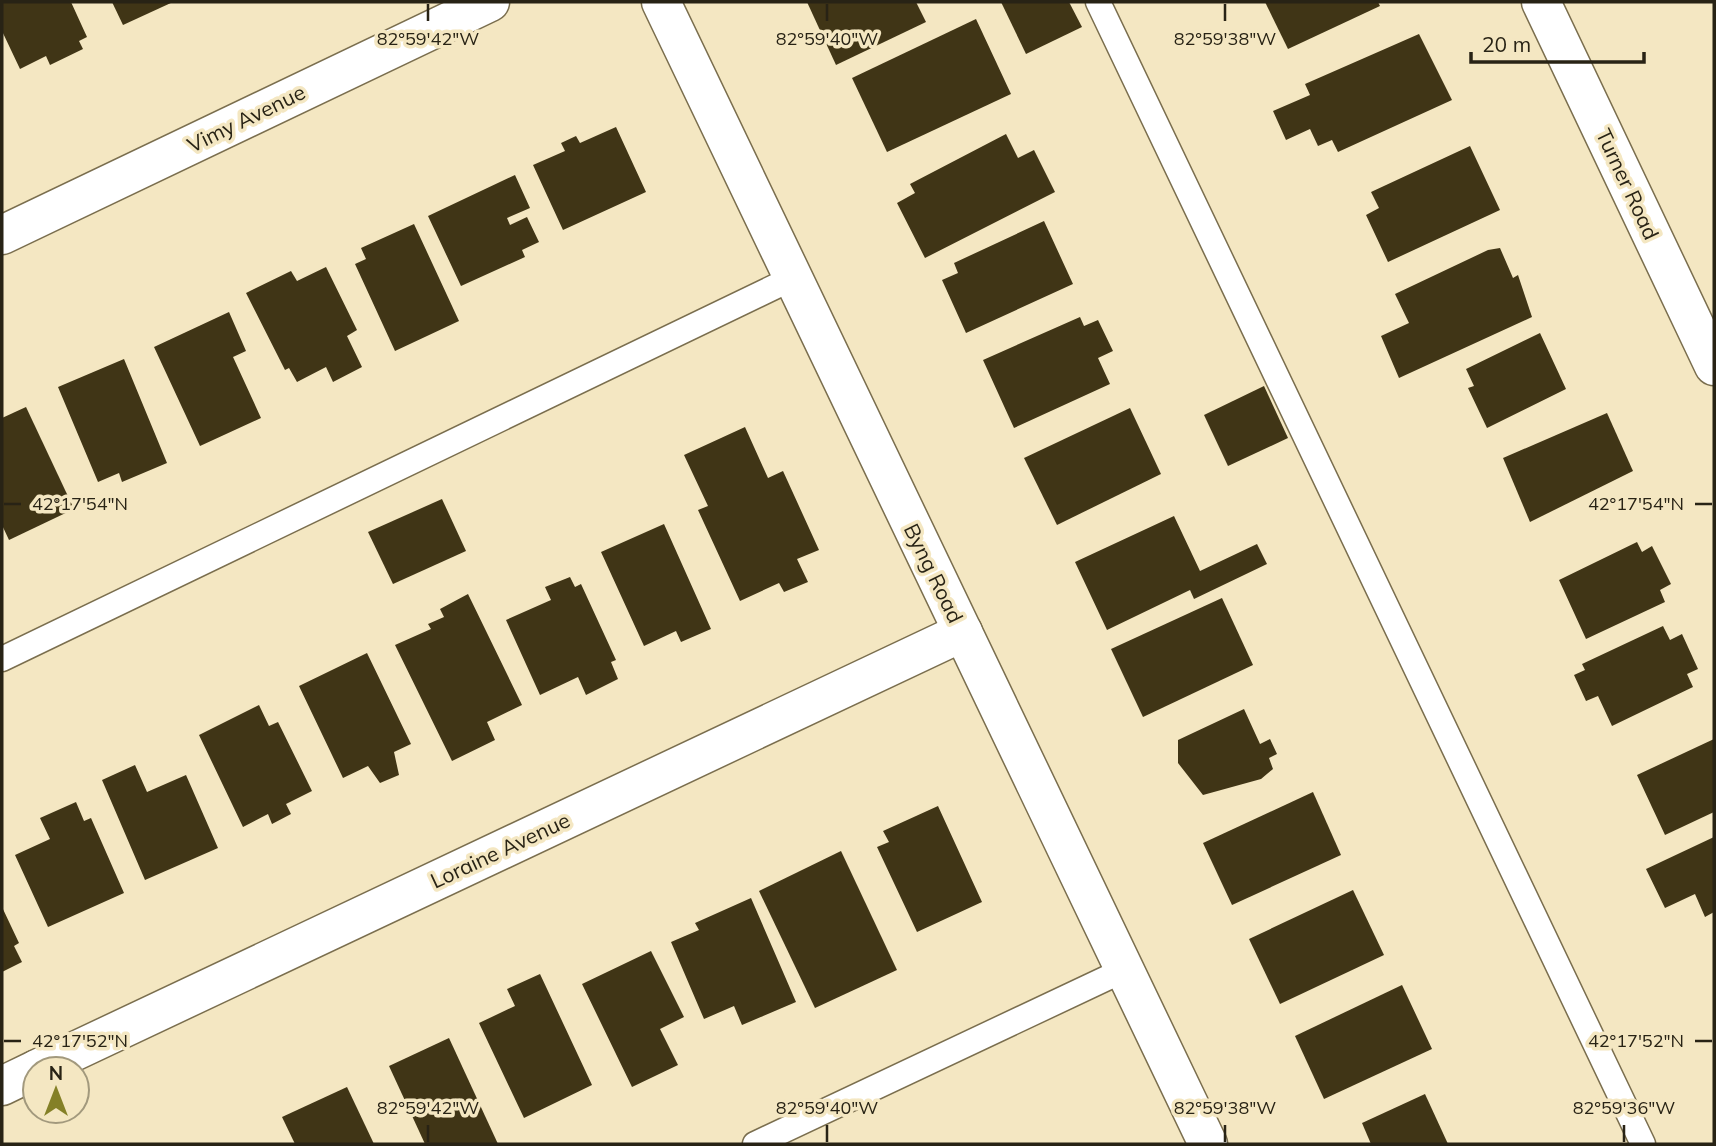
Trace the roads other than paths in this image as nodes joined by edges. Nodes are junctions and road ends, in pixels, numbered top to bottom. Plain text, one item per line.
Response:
1 (491, 2) edge
2 (661, 2) edge
3 (1098, 2) edge
4 (1541, 2) edge
5 (2, 235) edge
6 (793, 278) junction
7 (1714, 366) edge
8 (963, 632) junction
9 (2, 659) edge
10 (1124, 970) junction
11 (68, 1055) edge
12 (21, 1077) edge
13 (2, 1086) edge
14 (755, 1144) edge
15 (1208, 1144) edge
16 (1643, 1144) edge

1 - 5 street, Vimy Avenue
2 - 6 street, Byng Road
3 - 16 lane
4 - 7 street, Turner Road
6 - 8 street, Byng Road
6 - 9 lane
8 - 10 street, Byng Road
8 - 11 street, Loraine Avenue
10 - 14 lane
10 - 15 street, Byng Road
12 - 13 street, Loraine Avenue

